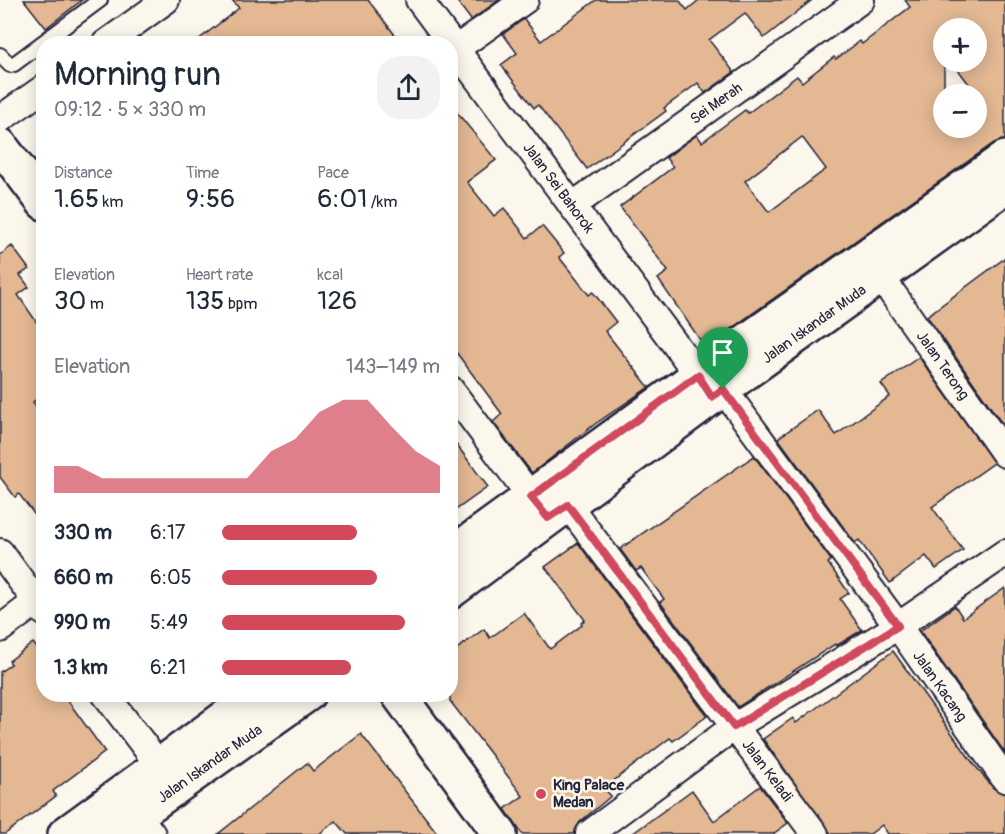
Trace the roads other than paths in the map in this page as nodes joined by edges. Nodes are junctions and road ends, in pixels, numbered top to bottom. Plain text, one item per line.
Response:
1 (100, 0) edge
2 (166, 0) edge
3 (419, 0) edge
4 (525, 0) edge
5 (861, 0) edge
6 (52, 36) edge
7 (116, 36) edge
8 (443, 36) edge
9 (458, 47) edge
10 (36, 48) edge
11 (0, 56) edge
12 (458, 58) edge
13 (36, 94) edge
14 (0, 119) edge
15 (0, 145) edge
16 (1005, 158) edge
17 (1005, 188) edge
18 (36, 192) edge
19 (572, 206) junction
20 (881, 277) junction
21 (711, 387) junction
22 (458, 398) edge
23 (1005, 454) edge
24 (549, 506) junction
25 (458, 551) edge
26 (0, 552) edge
27 (1005, 553) edge
28 (458, 585) edge
29 (36, 602) edge
30 (36, 609) edge
31 (898, 626) junction
32 (0, 629) edge
33 (111, 702) edge
34 (246, 702) edge
35 (298, 702) edge
36 (404, 702) edge
37 (734, 727) junction
38 (159, 765) junction
39 (1005, 779) edge
40 (144, 824) edge
41 (65, 834) edge
42 (110, 834) edge
43 (500, 834) edge
44 (589, 834) edge
45 (815, 834) edge

1 - 6 lane
2 - 7 street
3 - 8 street, Jalan Sei Bahorok
4 - 9 street
5 - 19 street, Sei Merah
10 - 11 lane
12 - 19 street, Jalan Sei Bahorok
13 - 14 street
15 - 18 main road
16 - 21 main road, Jalan Iskandar Muda
17 - 20 main road, Jalan Iskandar Muda
19 - 21 street, Jalan Sei Bahorok
20 - 21 main road, Jalan Iskandar Muda
20 - 23 street, Jalan Terong
21 - 24 main road, Jalan Iskandar Muda
21 - 31 street, Jalan Kacang
22 - 24 street, Jalan Keladi
24 - 25 main road, Jalan Iskandar Muda
24 - 28 main road, Jalan Iskandar Muda
24 - 37 street, Jalan Keladi
26 - 29 street
27 - 31 street
30 - 32 street
31 - 37 street
31 - 39 street, Jalan Kacang
33 - 38 street
34 - 38 main road, Jalan Iskandar Muda
35 - 40 main road, Jalan Iskandar Muda
36 - 43 main road
37 - 44 street
37 - 45 street, Jalan Keladi
38 - 41 main road, Jalan Iskandar Muda
40 - 42 main road, Jalan Iskandar Muda

